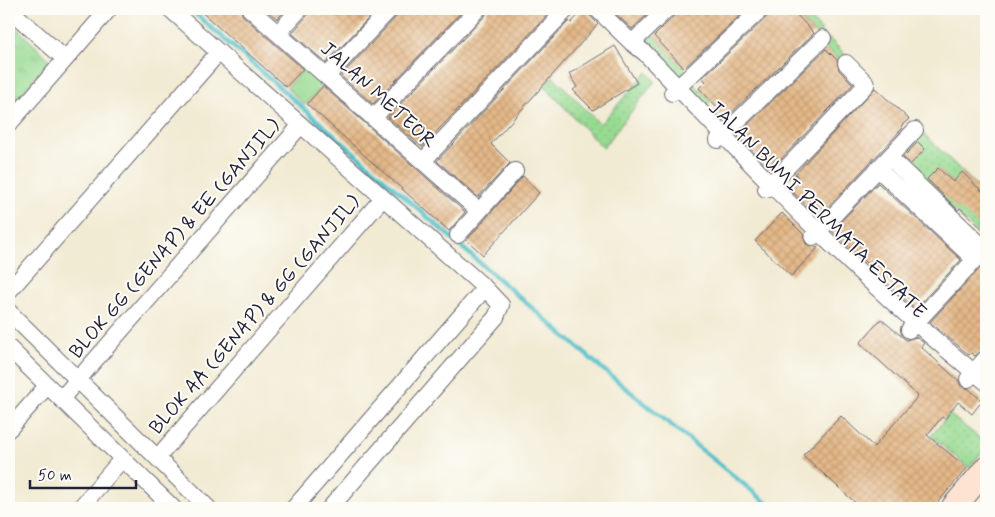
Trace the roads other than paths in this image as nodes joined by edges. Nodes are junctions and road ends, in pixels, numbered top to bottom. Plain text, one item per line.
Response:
1 (9, 9) edge
2 (109, 9) edge
3 (170, 9) edge
4 (250, 9) edge
5 (300, 9) edge
6 (390, 9) edge
7 (478, 9) edge
8 (567, 9) edge
9 (597, 9) edge
10 (667, 9) edge
11 (761, 9) edge
12 (278, 33) junction
13 (823, 38) dead end
14 (632, 43) junction
15 (219, 52) junction
16 (65, 59) junction
17 (846, 63) dead end
18 (327, 76) junction
19 (675, 90) junction
20 (374, 117) junction
21 (9, 124) edge
22 (302, 126) junction
23 (915, 130) dead end
24 (721, 137) junction
25 (889, 157) junction
26 (423, 161) junction
27 (878, 169) junction
28 (515, 171) dead end
29 (769, 186) junction
30 (383, 198) junction
31 (479, 211) junction
32 (458, 234) dead end
33 (816, 234) junction
34 (982, 252) edge
35 (485, 288) junction
36 (9, 291) edge
37 (9, 312) edge
38 (913, 327) junction
39 (9, 348) edge
40 (986, 358) edge
41 (976, 378) edge
42 (78, 380) junction
43 (47, 386) junction
44 (986, 394) edge
45 (61, 399) junction
46 (378, 412) junction
47 (9, 429) edge
48 (398, 430) junction
49 (157, 458) junction
50 (122, 459) junction
51 (986, 468) edge
52 (80, 508) edge
53 (173, 508) edge
54 (208, 508) edge
55 (294, 508) edge
56 (330, 508) edge
57 (952, 508) edge

1 - 16 street
2 - 16 street
3 - 15 street
4 - 12 street, JALAN METEOR
5 - 12 street
6 - 18 street
7 - 20 street
8 - 26 street
9 - 14 street, JALAN BUMI PERMATA ESTATE
10 - 14 street
11 - 19 street
12 - 18 street, JALAN METEOR
13 - 24 street
14 - 19 street, JALAN BUMI PERMATA ESTATE
15 - 22 street
15 - 36 street
16 - 21 street
17 - 29 street
18 - 20 street, JALAN METEOR
19 - 24 street, JALAN BUMI PERMATA ESTATE
20 - 26 street, JALAN METEOR
22 - 30 street
22 - 42 street, BLOK GG (GENAP) & EE (GANJIL)
23 - 25 street
24 - 29 street, JALAN BUMI PERMATA ESTATE
25 - 27 street
25 - 34 street
26 - 31 street, JALAN METEOR
27 - 33 street
27 - 34 street
28 - 31 street
29 - 33 street, JALAN BUMI PERMATA ESTATE
30 - 35 street
30 - 49 street, BLOK AA (GENAP) & GG (GANJIL)
31 - 32 street
33 - 38 street, JALAN BUMI PERMATA ESTATE
34 - 38 street
35 - 46 street
35 - 48 street
37 - 42 street
38 - 41 street, JALAN BUMI PERMATA ESTATE
39 - 43 street
40 - 41 street
41 - 44 street, JALAN BUMI PERMATA ESTATE
42 - 45 street, BLOK GG (GENAP) & EE (GANJIL)
42 - 49 street
43 - 45 street
43 - 47 street
45 - 50 street
46 - 48 street
46 - 55 street
48 - 56 street
49 - 54 street
50 - 52 street
50 - 53 street
51 - 57 main road

